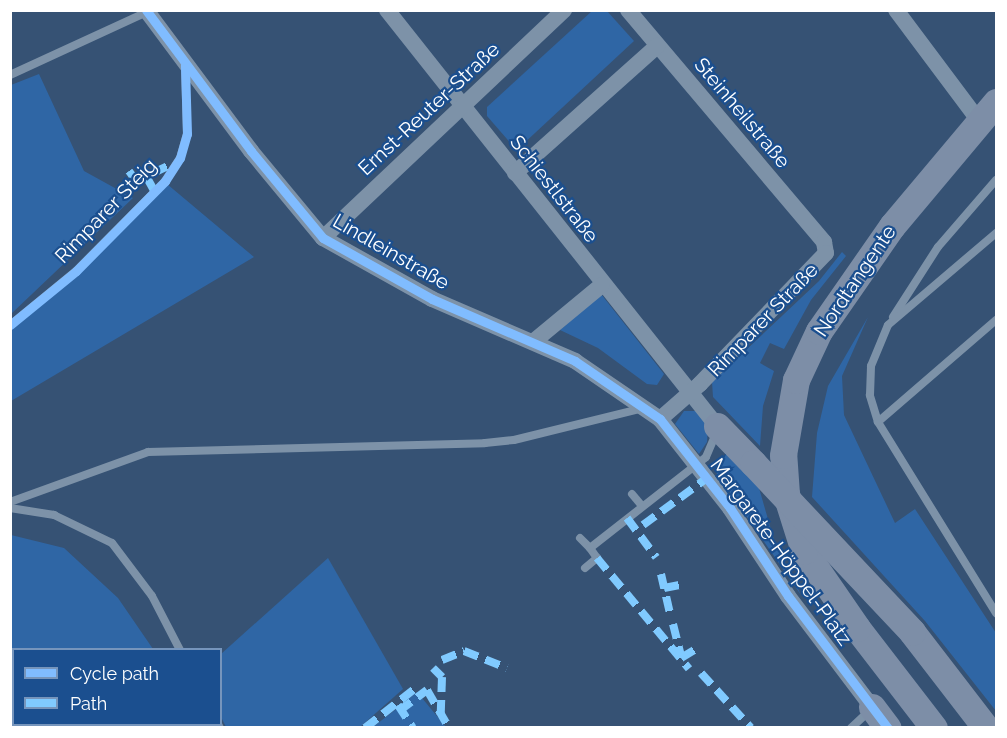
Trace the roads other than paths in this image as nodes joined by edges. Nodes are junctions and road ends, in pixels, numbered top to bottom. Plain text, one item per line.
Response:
1 (387, 10) edge
2 (564, 10) edge
3 (628, 10) edge
4 (896, 10) edge
5 (147, 11) edge
6 (657, 46) junction
7 (185, 65) junction
8 (10, 75) edge
9 (462, 106) junction
10 (988, 111) edge
11 (515, 173) junction
12 (996, 180) edge
13 (996, 233) edge
14 (323, 238) junction
15 (824, 242) joint
16 (602, 285) junction
17 (996, 320) edge
18 (10, 325) edge
19 (888, 325) junction
20 (533, 342) junction
21 (689, 393) junction
22 (643, 408) junction
23 (660, 419) junction
24 (878, 422) junction
25 (717, 426) junction
26 (696, 465) junction
27 (632, 494) dead end
28 (10, 502) edge
29 (642, 506) junction
30 (10, 508) edge
31 (580, 538) dead end
32 (590, 548) junction
33 (585, 568) dead end
34 (996, 614) edge
35 (179, 648) edge
36 (880, 717) edge
37 (851, 728) edge
38 (934, 728) edge
39 (986, 728) edge

1 - 9 street, Schiestlstraße
2 - 9 street, Ernst-Reuter-Straße
3 - 6 street, Steinheilstraße
4 - 10 street
5 - 7 street, Lindleinstraße
5 - 8 lane
6 - 11 street
6 - 15 street, Steinheilstraße
7 - 14 street, Lindleinstraße
7 - 18 lane, Rimparer Steig
9 - 11 street, Schiestlstraße
9 - 14 street, Ernst-Reuter-Straße
10 - 38 main road, Nordtangente
11 - 16 street, Schiestlstraße
12 - 19 lane
13 - 19 lane
14 - 20 street, Lindleinstraße
15 - 21 street, Rimparer Straße
16 - 20 street
16 - 21 street, Schiestlstraße
17 - 24 lane
19 - 24 lane
20 - 22 street, Lindleinstraße
21 - 23 street, Rimparer Straße
21 - 25 street
22 - 23 street, Lindleinstraße
22 - 28 lane
23 - 26 street, Margarete-Höppel-Platz
24 - 34 lane
25 - 26 lane
25 - 39 main road, bridge
26 - 29 lane
26 - 36 street, Margarete-Höppel-Platz
27 - 29 lane
29 - 32 lane
30 - 35 lane
31 - 32 lane
32 - 33 lane
36 - 37 lane

